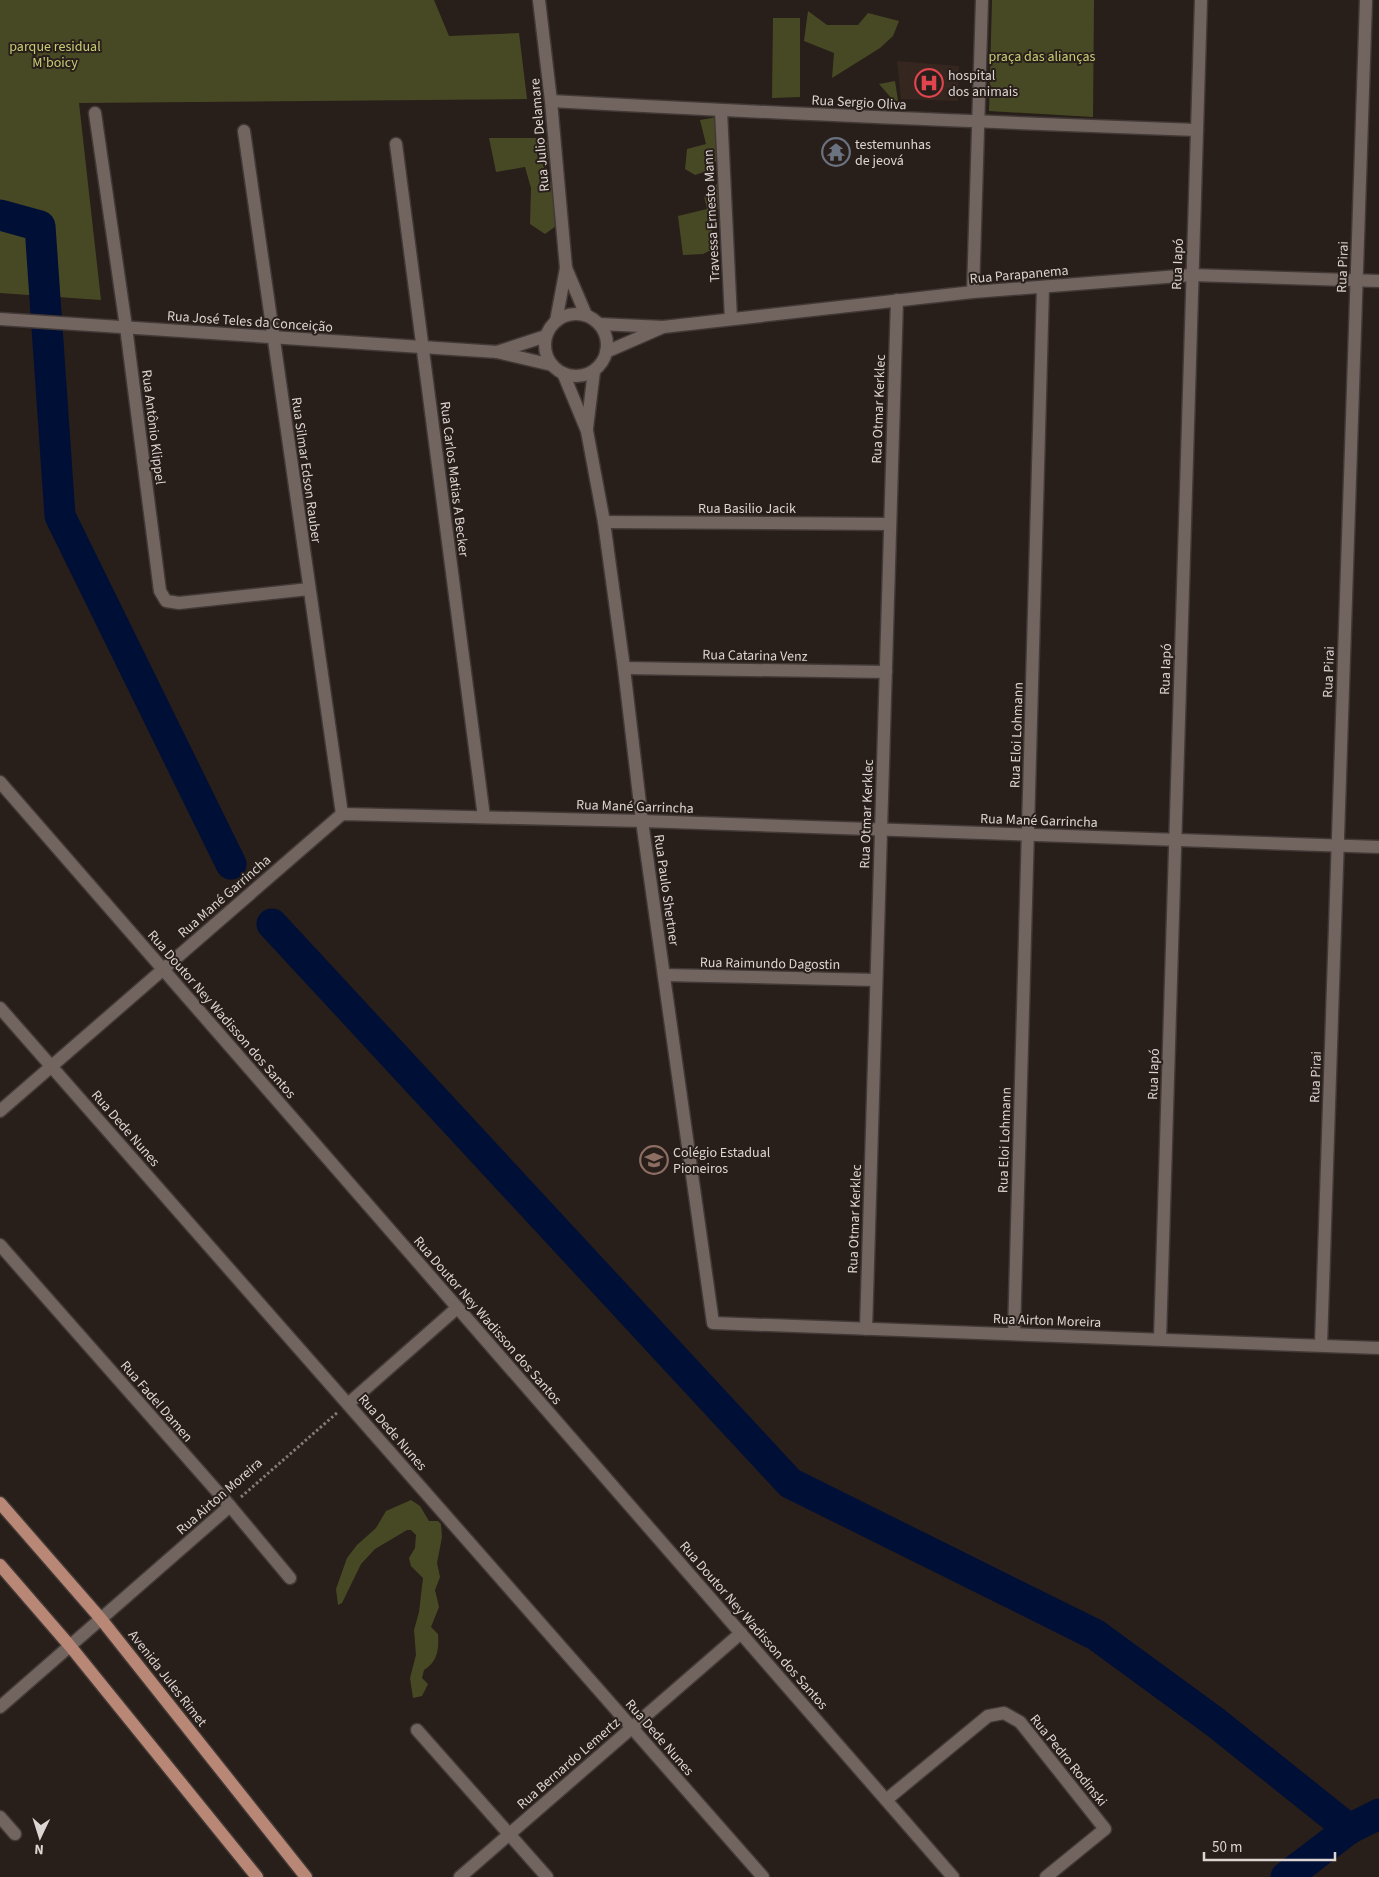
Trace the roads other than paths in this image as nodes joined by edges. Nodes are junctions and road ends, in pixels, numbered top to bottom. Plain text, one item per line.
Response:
1 (539, 0) edge
2 (982, 0) edge
3 (1200, 0) edge
4 (1366, 0) edge
5 (551, 101) junction
6 (721, 111) junction
7 (95, 113) dead end
8 (979, 122) junction
9 (244, 130) dead end
10 (1197, 130) junction
11 (396, 144) dead end
12 (566, 268) junction
13 (1192, 275) junction
14 (1357, 280) junction
15 (1379, 281) edge
16 (1043, 287) junction
17 (973, 292) junction
18 (897, 300) junction
19 (586, 315) junction
20 (0, 318) edge
21 (731, 319) junction
22 (556, 321) junction
23 (599, 324) junction
24 (126, 327) junction
25 (663, 327) junction
26 (546, 336) junction
27 (273, 337) junction
28 (423, 348) junction
29 (497, 352) junction
30 (606, 352) junction
31 (552, 365) junction
32 (594, 370) junction
33 (563, 373) junction
34 (587, 431) junction
35 (604, 522) junction
36 (890, 524) junction
37 (309, 589) junction
38 (624, 668) junction
39 (886, 672) junction
40 (0, 782) edge
41 (342, 814) junction
42 (484, 817) junction
43 (642, 821) junction
44 (881, 829) junction
45 (1028, 834) junction
46 (1175, 840) junction
47 (1338, 845) junction
48 (1379, 847) edge
49 (163, 969) junction
50 (664, 975) junction
51 (876, 980) junction
52 (0, 1008) edge
53 (52, 1066) junction
54 (0, 1111) edge
55 (0, 1245) edge
56 (458, 1308) junction
57 (713, 1323) joint
58 (866, 1329) junction
59 (1014, 1334) junction
60 (1160, 1339) junction
61 (1320, 1345) junction
62 (1379, 1348) edge
63 (348, 1404) junction
64 (0, 1503) edge
65 (230, 1506) junction
66 (0, 1564) edge
67 (290, 1578) dead end
68 (101, 1619) junction
69 (741, 1633) junction
70 (70, 1646) junction
71 (0, 1707) edge
72 (632, 1728) junction
73 (416, 1730) dead end
74 (886, 1800) junction
75 (0, 1817) edge
76 (15, 1834) dead end
77 (510, 1834) junction
78 (257, 1877) edge
79 (306, 1877) edge
80 (460, 1877) edge
81 (547, 1877) edge
82 (763, 1877) edge
83 (953, 1877) edge
84 (1046, 1877) edge

1 - 5 street, Rua Julio Delamare
2 - 8 street
3 - 10 street, Rua Iapó
4 - 14 street, Rua Pirai
5 - 6 street, Rua Sergio Oliva
5 - 12 street, Rua Julio Delamare
6 - 8 street, Rua Sergio Oliva
6 - 21 street, Travessa Ernesto Mann
7 - 24 street, Rua Antônio Klippel
8 - 10 street, Rua Sergio Oliva
8 - 17 street
9 - 27 street, Rua Silmar Edson Rauber
10 - 13 street, Rua Iapó
11 - 28 street, Rua Carlos Matias A Becker
12 - 19 street, Rua Julio Delamare
12 - 22 street, Rua Julio Delamare
13 - 14 street, Rua Parapanema
13 - 16 street, Rua Parapanema
13 - 46 street, Rua Iapó
14 - 15 street, Rua Parapanema
14 - 47 street, Rua Pirai
16 - 17 street, Rua Parapanema
16 - 45 street, Rua Eloi Lohmann
17 - 18 street, Rua Parapanema
18 - 21 street, Rua Parapanema
18 - 36 street, Rua Otmar Kerklec
19 - 22 street
19 - 23 street
20 - 24 street, Rua José Teles da Conceição
21 - 25 street, Rua Parapanema
22 - 26 street
23 - 25 street, Rua Parapanema
23 - 30 street
24 - 27 street, Rua José Teles da Conceição
24 - 37 street, Rua Antônio Klippel
25 - 30 street, Rua Parapanema
26 - 29 street, Rua José Teles da Conceição
26 - 31 street
27 - 28 street, Rua José Teles da Conceição
27 - 37 street, Rua Silmar Edson Rauber
28 - 29 street, Rua José Teles da Conceição
28 - 42 street, Rua Carlos Matias A Becker
29 - 31 street, Rua José Teles da Conceição
30 - 32 street
31 - 33 street
32 - 33 street
32 - 34 street, Rua Paulo Shertner
33 - 34 street, Rua Paulo Shertner
34 - 35 street, Rua Paulo Shertner
35 - 36 street, Rua Basilio Jacik
35 - 38 street, Rua Paulo Shertner
36 - 39 street, Rua Otmar Kerklec
37 - 41 street, Rua Silmar Edson Rauber
38 - 39 street, Rua Catarina Venz
38 - 43 street, Rua Paulo Shertner
39 - 44 street, Rua Otmar Kerklec
40 - 49 street, Rua Doutor Ney Wadisson dos Santos
41 - 42 street, Rua Mané Garrincha
41 - 49 street, Rua Mané Garrincha
42 - 43 street, Rua Mané Garrincha
43 - 44 street, Rua Mané Garrincha
43 - 50 street, Rua Paulo Shertner
44 - 45 street, Rua Mané Garrincha
44 - 51 street, Rua Otmar Kerklec
45 - 46 street, Rua Mané Garrincha
45 - 59 street, Rua Eloi Lohmann
46 - 47 street, Rua Mané Garrincha
46 - 60 street, Rua Iapó
47 - 48 street, Rua Mané Garrincha
47 - 61 street, Rua Pirai
49 - 53 street, Rua Mané Garrincha
49 - 56 street, Rua Doutor Ney Wadisson dos Santos
50 - 51 street, Rua Raimundo Dagostin
50 - 57 street, Rua Paulo Shertner
51 - 58 street, Rua Otmar Kerklec
52 - 53 street, Rua Dede Nunes
53 - 54 street, Rua Mané Garrincha
53 - 63 street, Rua Dede Nunes
55 - 65 street, Rua Fadel Damen
56 - 63 street
56 - 69 street, Rua Doutor Ney Wadisson dos Santos
57 - 58 street, Rua Airton Moreira
58 - 59 street, Rua Airton Moreira
59 - 60 street, Rua Airton Moreira
60 - 61 street, Rua Airton Moreira
61 - 62 street, Rua Airton Moreira
63 - 72 street, Rua Dede Nunes
64 - 68 main road, Avenida Jules Rimet
65 - 67 street, Rua Fadel Damen
65 - 68 street, Rua Airton Moreira
66 - 70 main road
68 - 70 street, Rua Airton Moreira
68 - 79 main road, Avenida Jules Rimet
69 - 72 street, Rua Bernardo Lemertz
69 - 74 street, Rua Doutor Ney Wadisson dos Santos
70 - 71 street, Rua Airton Moreira
70 - 78 main road
72 - 77 street, Rua Bernardo Lemertz
72 - 82 street, Rua Dede Nunes
73 - 77 street
74 - 83 street, Rua Doutor Ney Wadisson dos Santos
74 - 84 street, Rua Pedro Rodinski
75 - 76 street
77 - 80 street, Rua Bernardo Lemertz
77 - 81 street

